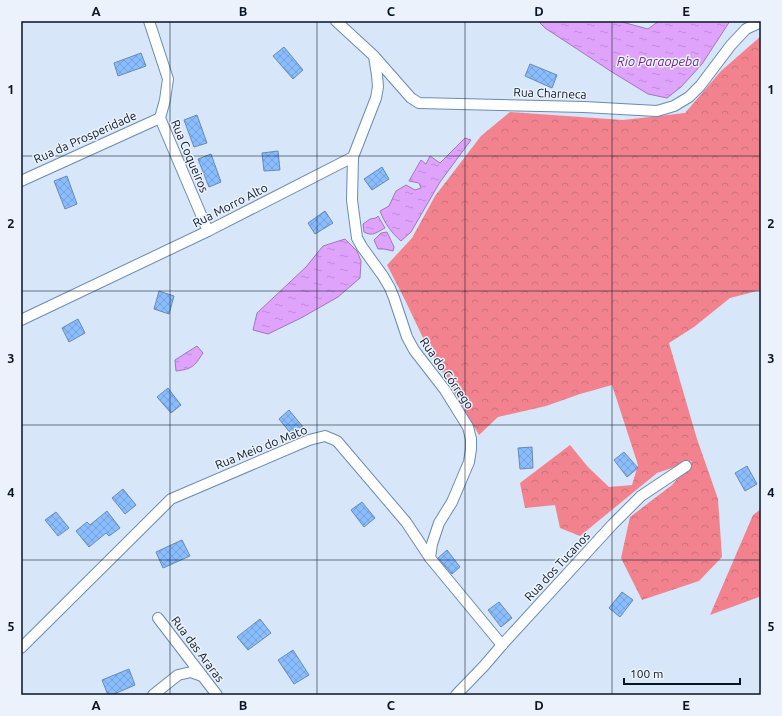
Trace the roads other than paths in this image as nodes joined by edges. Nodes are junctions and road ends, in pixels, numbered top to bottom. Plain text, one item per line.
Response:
1 (149, 21) edge
2 (336, 21) edge
3 (761, 22) edge
4 (374, 56) junction
5 (160, 118) junction
6 (353, 158) junction
7 (21, 181) edge
8 (208, 231) junction
9 (21, 320) edge
10 (686, 466) dead end
11 (430, 558) junction
12 (158, 618) dead end
13 (502, 645) junction
14 (21, 648) edge
15 (202, 676) junction
16 (153, 695) edge
17 (217, 695) edge
18 (456, 695) edge

1 - 5 street, Rua Coqueiros
2 - 4 street, Rua Charneca
3 - 4 street, Rua Charneca
4 - 6 street
5 - 7 street, Rua da Prosperidade
5 - 8 street, Rua Coqueiros
6 - 8 street, Rua Morro Alto
6 - 11 street, Rua do Córrego
8 - 9 street, Rua Morro Alto
10 - 13 street, Rua dos Tucanos
11 - 13 street, Rua Meio do Mato
11 - 14 street, Rua Meio do Mato
12 - 15 street, Rua das Araras
13 - 18 street, Rua dos Tucanos
15 - 16 street
15 - 17 street, Rua das Araras

